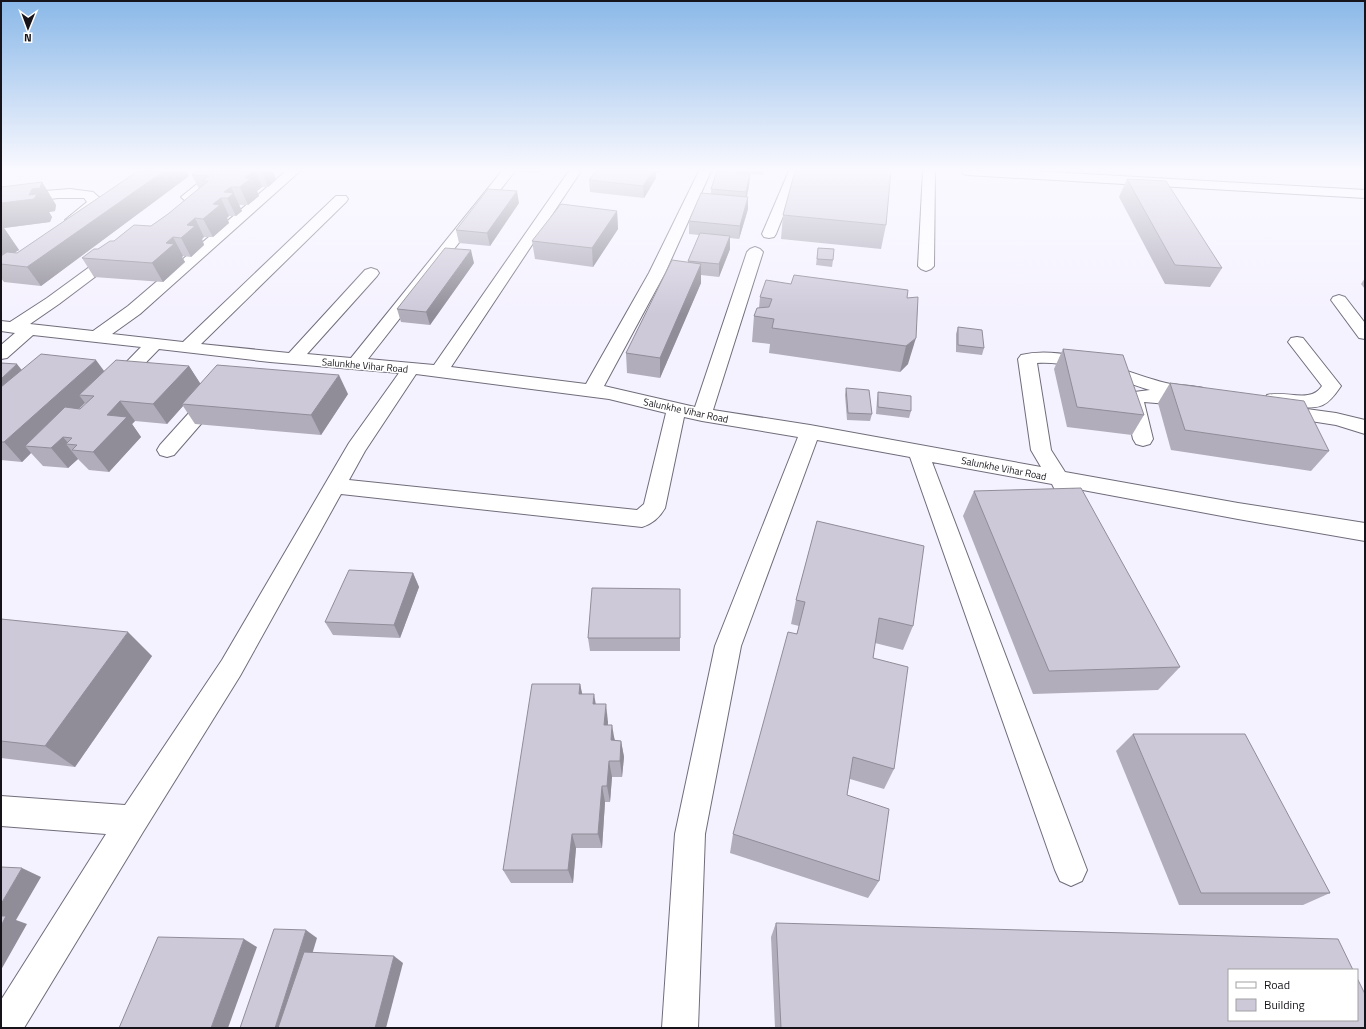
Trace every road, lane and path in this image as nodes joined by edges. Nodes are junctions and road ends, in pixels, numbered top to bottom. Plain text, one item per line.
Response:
1 (73, 219) edge
2 (181, 219) edge
3 (239, 219) edge
4 (320, 219) edge
5 (471, 219) edge
6 (543, 219) edge
7 (682, 219) edge
8 (775, 219) edge
9 (928, 219) edge
10 (174, 225) edge
11 (62, 227) edge
12 (769, 234) dead end
13 (124, 248) edge
14 (755, 252) dead end
15 (926, 266) dead end
16 (371, 273) dead end
17 (1339, 300) dead end
18 (15, 327) edge
19 (1365, 334) edge
20 (96, 337) junction
21 (1298, 342) dead end
22 (155, 343) junction
23 (188, 347) junction
24 (1, 354) edge
25 (250, 354) junction
26 (294, 359) junction
27 (356, 364) junction
28 (411, 368) junction
29 (439, 372) junction
30 (592, 391) junction
31 (105, 392) edge
32 (676, 409) junction
33 (702, 415) junction
34 (1365, 428) edge
35 (810, 432) junction
36 (1143, 439) dead end
37 (167, 450) dead end
38 (918, 452) junction
39 (1059, 478) junction
40 (335, 486) junction
41 (1076, 505) edge
42 (1365, 532) edge
43 (1, 811) edge
44 (132, 821) junction
45 (1071, 870) dead end
46 (4, 1028) edge
47 (680, 1028) edge

1 - 11 street
2 - 10 street
3 - 20 street
4 - 23 street
5 - 27 street
6 - 29 street
7 - 30 street
8 - 12 street
9 - 15 street
13 - 18 street
14 - 33 street
16 - 26 street
17 - 19 street
18 - 20 street, Salunkhe Vihar Road
18 - 24 street
20 - 22 street, Salunkhe Vihar Road
21 - 34 street
22 - 23 street, Salunkhe Vihar Road
22 - 31 street
23 - 25 street, Salunkhe Vihar Road
25 - 26 street, Salunkhe Vihar Road
25 - 37 street
26 - 27 street, Salunkhe Vihar Road
27 - 28 street, Salunkhe Vihar Road
28 - 29 street, Salunkhe Vihar Road
28 - 40 street
29 - 30 street, Salunkhe Vihar Road
30 - 32 street, Salunkhe Vihar Road
32 - 33 street, Salunkhe Vihar Road
32 - 40 street
33 - 35 street, Salunkhe Vihar Road
35 - 38 street, Salunkhe Vihar Road
35 - 47 street
36 - 39 street
38 - 39 street, Salunkhe Vihar Road
38 - 45 street
39 - 41 street
39 - 42 street, Salunkhe Vihar Road
40 - 44 street
43 - 44 street
44 - 46 street

